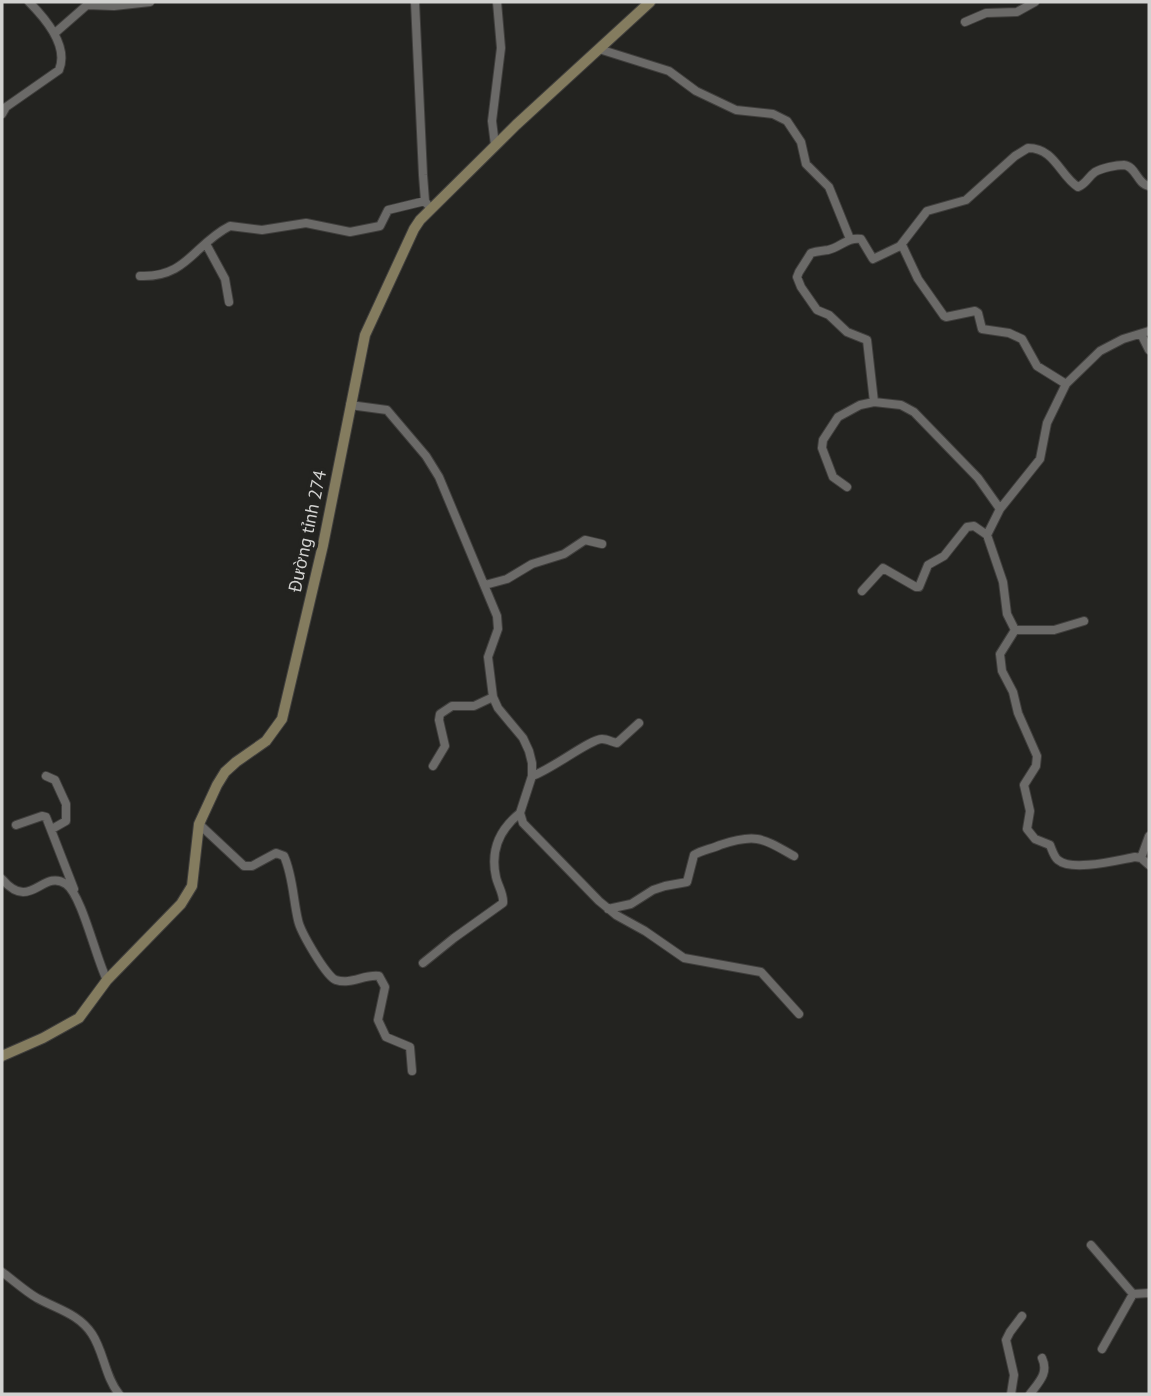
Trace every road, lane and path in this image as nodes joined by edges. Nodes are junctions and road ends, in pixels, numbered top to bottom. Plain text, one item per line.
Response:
1 (29, 2) edge
2 (150, 2) edge
3 (415, 2) edge
4 (497, 2) edge
5 (650, 2) edge
6 (1035, 2) edge
7 (965, 22) dead end
8 (55, 33) junction
9 (599, 49) junction
10 (2, 114) edge
11 (495, 145) junction
12 (1149, 186) edge
13 (428, 204) junction
14 (850, 239) junction
15 (206, 244) junction
16 (902, 245) junction
17 (141, 276) dead end
18 (229, 302) dead end
19 (1145, 333) edge
20 (1149, 350) edge
21 (1066, 384) junction
22 (874, 402) junction
23 (350, 405) junction
24 (847, 487) dead end
25 (1000, 509) junction
26 (988, 535) junction
27 (602, 544) dead end
28 (485, 585) junction
29 (862, 591) dead end
30 (1084, 621) dead end
31 (1015, 629) junction
32 (493, 697) junction
33 (639, 723) dead end
34 (433, 766) dead end
35 (46, 776) dead end
36 (532, 776) junction
37 (520, 813) junction
38 (199, 824) junction
39 (16, 825) dead end
40 (52, 829) junction
41 (1149, 836) edge
42 (794, 856) dead end
43 (1141, 858) junction
44 (1149, 865) edge
45 (2, 879) edge
46 (79, 901) junction
47 (608, 909) junction
48 (423, 963) dead end
49 (107, 980) junction
50 (799, 1014) dead end
51 (2, 1056) edge
52 (412, 1071) dead end
53 (1091, 1245) dead end
54 (2, 1272) edge
55 (1149, 1293) edge
56 (1133, 1294) junction
57 (1022, 1316) dead end
58 (1102, 1349) dead end
59 (1042, 1358) dead end
60 (119, 1394) edge
61 (1011, 1394) edge
62 (1030, 1394) edge

1 - 8 street
2 - 8 street
3 - 13 street
4 - 11 street
5 - 9 main road, Đường tỉnh 274
6 - 7 street
8 - 10 street
9 - 11 main road, Đường tỉnh 274
9 - 14 street
11 - 13 main road, Đường tỉnh 274
12 - 16 street
13 - 15 street
13 - 23 main road, Đường tỉnh 274
14 - 16 street
14 - 22 street
15 - 17 street
15 - 18 street
16 - 21 street
19 - 20 street
19 - 21 street
21 - 25 street
22 - 24 street
22 - 25 street
23 - 28 street
23 - 38 main road, Đường tỉnh 274
25 - 26 street
26 - 29 street
26 - 31 street
27 - 28 street
28 - 32 street
30 - 31 street
31 - 43 street
32 - 34 street
32 - 36 street
33 - 36 street
35 - 40 street
36 - 37 street
37 - 47 street
37 - 48 street
38 - 49 main road, Đường tỉnh 274
38 - 52 street
39 - 40 street
40 - 46 street
41 - 43 street
42 - 47 street
43 - 44 street
45 - 46 street
46 - 49 street
47 - 50 street
49 - 51 main road, Đường tỉnh 274
53 - 56 street
54 - 60 street
55 - 56 street
56 - 58 street
57 - 61 street
59 - 62 street

